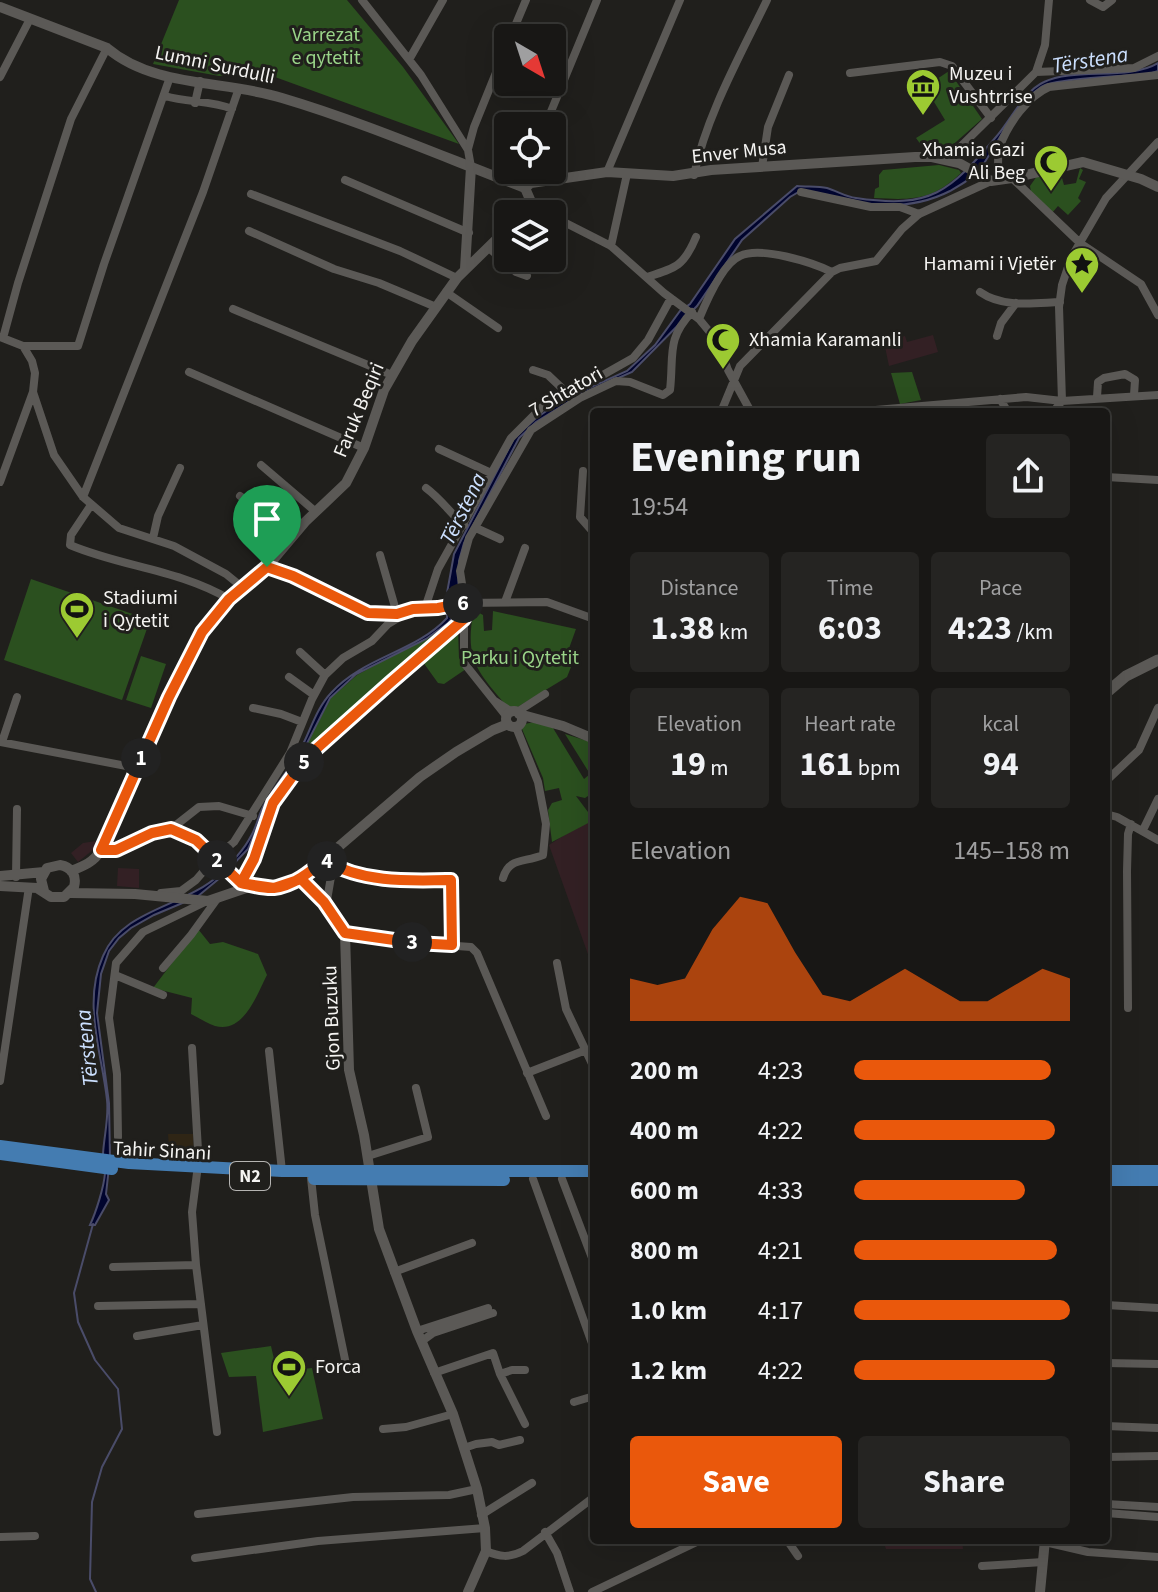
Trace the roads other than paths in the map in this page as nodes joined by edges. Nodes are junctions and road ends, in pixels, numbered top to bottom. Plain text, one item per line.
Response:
1 (443, 0) edge
2 (526, 0) edge
3 (597, 0) edge
4 (680, 0) edge
5 (767, 0) edge
6 (1049, 0) edge
7 (1090, 0) edge
8 (1112, 0) edge
9 (367, 2) edge
10 (0, 7) edge
11 (30, 19) junction
12 (516, 24) edge
13 (107, 48) junction
14 (1158, 56) edge
15 (410, 58) junction
16 (1148, 62) junction
17 (1036, 72) junction
18 (850, 73) dead end
19 (789, 75) dead end
20 (0, 77) edge
21 (170, 77) junction
22 (494, 78) edge
23 (1157, 78) edge
24 (200, 81) junction
25 (239, 88) junction
26 (165, 96) junction
27 (195, 103) junction
28 (232, 109) junction
29 (551, 112) edge
30 (991, 118) junction
31 (1158, 142) edge
32 (468, 150) junction
33 (947, 160) junction
34 (471, 167) junction
35 (762, 167) junction
36 (607, 172) junction
37 (627, 174) junction
38 (694, 175) junction
39 (1129, 176) junction
40 (991, 178) junction
41 (1012, 178) junction
42 (345, 180) dead end
43 (528, 185) junction
44 (1158, 187) edge
45 (801, 192) dead end
46 (251, 194) dead end
47 (531, 200) edge
48 (919, 214) junction
49 (566, 223) edge
50 (249, 231) dead end
51 (696, 237) dead end
52 (469, 238) junction
53 (494, 242) edge
54 (1080, 243) junction
55 (611, 246) junction
56 (486, 250) junction
57 (465, 269) junction
58 (832, 272) junction
59 (527, 276) dead end
60 (647, 277) junction
61 (457, 278) junction
62 (446, 292) junction
63 (980, 292) dead end
64 (671, 298) junction
65 (1060, 302) junction
66 (1016, 303) junction
67 (436, 307) junction
68 (233, 309) dead end
69 (696, 315) junction
70 (1158, 315) edge
71 (498, 328) dead end
72 (997, 336) dead end
73 (1, 337) edge
74 (23, 346) junction
75 (533, 370) dead end
76 (189, 372) dead end
77 (392, 375) junction
78 (733, 379) junction
79 (33, 392) junction
80 (566, 392) junction
81 (1134, 395) junction
82 (1158, 395) edge
83 (1097, 397) junction
84 (1000, 399) junction
85 (1062, 401) junction
86 (722, 408) edge
87 (749, 408) edge
88 (920, 408) edge
89 (1006, 408) edge
90 (1056, 408) edge
91 (364, 448) junction
92 (439, 449) dead end
93 (261, 465) dead end
94 (180, 468) dead end
95 (583, 471) dead end
96 (491, 473) junction
97 (1110, 477) edge
98 (1158, 480) edge
99 (0, 482) edge
100 (426, 488) dead end
101 (240, 496) dead end
102 (83, 497) junction
103 (91, 505) junction
104 (316, 512) junction
105 (464, 525) junction
106 (476, 528) junction
107 (590, 528) edge
108 (293, 534) junction
109 (153, 538) junction
110 (500, 539) dead end
111 (525, 548) dead end
112 (380, 555) dead end
113 (267, 567) junction
114 (242, 587) junction
115 (229, 599) junction
116 (505, 602) junction
117 (463, 603) junction
118 (425, 608) junction
119 (413, 609) junction
120 (397, 614) junction
121 (590, 618) edge
122 (464, 619) junction
123 (300, 652) dead end
124 (1158, 660) edge
125 (325, 675) junction
126 (289, 677) dead end
127 (1110, 685) edge
128 (545, 694) dead end
129 (314, 695) junction
130 (17, 697) dead end
131 (253, 708) dead end
132 (1158, 708) edge
133 (513, 719) junction
134 (302, 722) junction
135 (590, 737) edge
136 (1, 742) edge
137 (137, 768) junction
138 (1110, 777) edge
139 (1158, 799) edge
140 (17, 809) dead end
141 (253, 816) junction
142 (1110, 816) edge
143 (1131, 824) junction
144 (171, 829) junction
145 (1143, 830) junction
146 (107, 838) junction
147 (1158, 840) edge
148 (121, 847) junction
149 (101, 850) junction
150 (216, 859) junction
151 (329, 862) junction
152 (71, 871) junction
153 (44, 872) junction
154 (0, 876) edge
155 (16, 877) junction
156 (503, 878) dead end
157 (301, 879) junction
158 (238, 881) junction
159 (255, 885) junction
160 (0, 886) edge
161 (29, 887) junction
162 (44, 891) junction
163 (71, 893) junction
164 (135, 894) junction
165 (208, 900) junction
166 (326, 906) junction
167 (345, 933) junction
168 (452, 945) junction
169 (557, 963) dead end
170 (163, 968) dead end
171 (115, 975) junction
172 (163, 995) dead end
173 (1128, 1008) dead end
174 (192, 1048) dead end
175 (586, 1050) junction
176 (269, 1051) dead end
177 (590, 1059) edge
178 (527, 1073) junction
179 (0, 1081) edge
180 (416, 1088) dead end
181 (546, 1116) dead end
182 (118, 1137) dead end
183 (0, 1146) edge
184 (0, 1154) edge
185 (368, 1156) junction
186 (87, 1163) junction
187 (198, 1170) junction
188 (282, 1171) junction
189 (590, 1171) edge
190 (1110, 1171) edge
191 (1158, 1171) edge
192 (370, 1176) junction
193 (311, 1178) junction
194 (533, 1179) junction
195 (562, 1179) junction
196 (590, 1179) edge
197 (1110, 1180) edge
198 (1158, 1180) edge
199 (472, 1243) dead end
200 (590, 1252) edge
201 (196, 1265) junction
202 (113, 1267) dead end
203 (394, 1272) junction
204 (201, 1304) junction
205 (1110, 1305) edge
206 (98, 1306) dead end
207 (1158, 1308) edge
208 (491, 1311) dead end
209 (203, 1325) junction
210 (137, 1336) dead end
211 (420, 1336) junction
212 (590, 1338) edge
213 (1110, 1363) edge
214 (1158, 1364) edge
215 (347, 1369) dead end
216 (525, 1370) dead end
217 (434, 1373) junction
218 (500, 1374) junction
219 (590, 1397) edge
220 (574, 1402) dead end
221 (453, 1414) junction
222 (525, 1424) dead end
223 (1110, 1426) edge
224 (1158, 1428) edge
225 (383, 1429) dead end
226 (217, 1432) dead end
227 (520, 1440) dead end
228 (464, 1448) junction
229 (1158, 1456) edge
230 (1110, 1457) edge
231 (532, 1483) dead end
232 (477, 1489) junction
233 (590, 1500) edge
234 (1110, 1504) edge
235 (1158, 1507) edge
236 (1110, 1513) edge
237 (198, 1514) dead end
238 (481, 1515) junction
239 (1158, 1517) edge
240 (485, 1528) junction
241 (545, 1532) junction
242 (35, 1536) dead end
243 (0, 1537) edge
244 (693, 1544) edge
245 (790, 1544) edge
246 (1045, 1544) edge
247 (1057, 1544) edge
248 (486, 1551) junction
249 (798, 1556) dead end
250 (1158, 1557) edge
251 (195, 1558) dead end
252 (1043, 1562) junction
253 (982, 1566) dead end
254 (468, 1592) edge
255 (570, 1592) edge
256 (592, 1592) edge
257 (1040, 1592) edge

1 - 15 street
2 - 12 street
3 - 29 street
4 - 36 street
5 - 38 street
6 - 17 street
7 - 8 street
9 - 15 street
10 - 11 street, Lumni Surdulli
11 - 13 street, Lumni Surdulli
11 - 20 street
13 - 21 street, Lumni Surdulli
13 - 73 street
14 - 16 street
15 - 32 street
16 - 17 street
16 - 23 street
17 - 30 street
18 - 30 street
19 - 35 street
21 - 24 street, Lumni Surdulli
21 - 26 street
22 - 32 street
23 - 40 street
24 - 25 street, Lumni Surdulli
24 - 27 street
25 - 28 street
25 - 34 street, Lumni Surdulli
26 - 27 street
26 - 74 street
27 - 28 street
28 - 102 street
30 - 33 street
31 - 39 street
32 - 34 street
33 - 35 street, Enver Musa
33 - 40 street, Enver Musa
34 - 43 street, Lumni Surdulli
34 - 52 street
35 - 38 street, Enver Musa
36 - 37 street, Enver Musa
36 - 43 street, Enver Musa
37 - 38 street, Enver Musa
37 - 55 street
39 - 41 street
39 - 44 street
39 - 54 street
40 - 41 street
40 - 48 street
41 - 54 street
42 - 52 street
43 - 47 street
45 - 48 street
46 - 61 street
48 - 58 street
49 - 55 street
50 - 67 street
51 - 60 street
52 - 56 street
52 - 57 street
53 - 56 street, Faruk Beqiri
54 - 65 street
54 - 70 street
55 - 60 street
56 - 57 street, Faruk Beqiri
56 - 59 street
57 - 61 street, Faruk Beqiri
58 - 69 street
58 - 78 street
60 - 64 street
61 - 62 street, Faruk Beqiri
62 - 67 street, Faruk Beqiri
62 - 71 street
63 - 66 street
64 - 69 street
64 - 80 street
65 - 66 street
65 - 85 street
66 - 72 street
67 - 77 street, Faruk Beqiri
68 - 77 street
69 - 78 street
69 - 106 street, 7 Shtatori
73 - 74 street
74 - 79 street
75 - 80 street
76 - 91 street
77 - 91 street, Faruk Beqiri
78 - 86 street
78 - 87 street
79 - 99 street
79 - 102 street
80 - 96 street
81 - 82 street
81 - 83 street
81 - 83 street
83 - 85 street
84 - 85 street
84 - 88 street
84 - 89 street
85 - 90 street
91 - 104 street, Faruk Beqiri
92 - 96 street
93 - 104 street
94 - 109 street
95 - 107 street
96 - 105 street
97 - 98 street
100 - 105 street
101 - 108 street
102 - 103 street
103 - 109 street
103 - 115 street
104 - 108 street, Faruk Beqiri
105 - 118 street
106 - 110 street
106 - 117 street, 7 Shtatori
108 - 113 street, Faruk Beqiri
109 - 114 street
111 - 116 street
112 - 120 street
113 - 114 street, Faruk Beqiri
113 - 120 street
114 - 115 street, Faruk Beqiri
115 - 137 street, Faruk Beqiri
116 - 117 street
116 - 121 street
117 - 118 street
117 - 122 street, 7 Shtatori
118 - 119 street
119 - 120 street
119 - 125 street
122 - 133 street, 7 Shtatori
122 - 158 street
123 - 125 street
124 - 127 main road
125 - 129 street
126 - 129 street
128 - 133 street
129 - 134 street
130 - 136 street
131 - 134 street
132 - 138 street
133 - 135 street
133 - 151 street
133 - 156 street
134 - 141 street
136 - 137 street
137 - 146 street, Faruk Beqiri
139 - 145 street
140 - 155 street
141 - 144 street
141 - 150 street
142 - 143 street
143 - 145 street
143 - 173 street
144 - 148 street
144 - 150 street
145 - 147 street
146 - 148 street
146 - 149 street, Faruk Beqiri
148 - 149 street
149 - 152 street, Faruk Beqiri
150 - 158 street
150 - 164 street
151 - 157 street
151 - 166 street
151 - 168 street
152 - 153 street
152 - 163 street
153 - 155 street
153 - 162 street
154 - 155 street
157 - 159 street
157 - 166 street
158 - 159 street
159 - 165 street
160 - 161 street
161 - 162 street
161 - 179 street
162 - 163 street
163 - 164 street
164 - 165 street
165 - 170 street
165 - 171 street
166 - 167 street
167 - 168 street
167 - 185 street, Gjon Buzuku
168 - 178 street
169 - 175 street
171 - 172 street
171 - 182 street
174 - 187 street
175 - 177 street
175 - 178 street
176 - 188 street
178 - 181 street
180 - 185 street
183 - 186 main road, Tahir Sinani / N2
184 - 186 main road, Tahir Sinani / N2
185 - 192 street, Gjon Buzuku
186 - 187 main road, Tahir Sinani / N2
187 - 188 main road, Tahir Sinani / N2
187 - 193 main road, Tahir Sinani / N2
187 - 201 street
188 - 192 main road, Tahir Sinani / N2
189 - 192 main road, N2
190 - 191 main road
192 - 193 main road, Tahir Sinani / N2
192 - 194 main road, N2
192 - 203 street, Gjon Buzuku
193 - 215 street
194 - 195 main road, N2
194 - 212 street
195 - 196 main road, N2
195 - 200 street
197 - 198 main road
199 - 203 street
201 - 202 street
201 - 204 street
203 - 211 street, Gjon Buzuku
204 - 206 street
204 - 209 street
205 - 207 street
208 - 211 street
209 - 210 street
209 - 226 street
211 - 217 street, Gjon Buzuku
213 - 214 street
216 - 218 street
217 - 218 street
217 - 221 street, Gjon Buzuku
218 - 222 street
219 - 220 street
221 - 225 street
221 - 228 street, Gjon Buzuku
223 - 224 street
227 - 228 street
228 - 232 street, Gjon Buzuku
229 - 230 street
231 - 238 street
232 - 237 street
232 - 238 street, Gjon Buzuku
233 - 241 street
234 - 235 street
236 - 239 street
238 - 240 street, Gjon Buzuku
240 - 248 street, Gjon Buzuku
240 - 251 street
241 - 248 street
241 - 255 street
242 - 243 street
244 - 256 street
245 - 249 street
246 - 252 street
247 - 250 street
248 - 254 street
252 - 253 street
252 - 257 street

